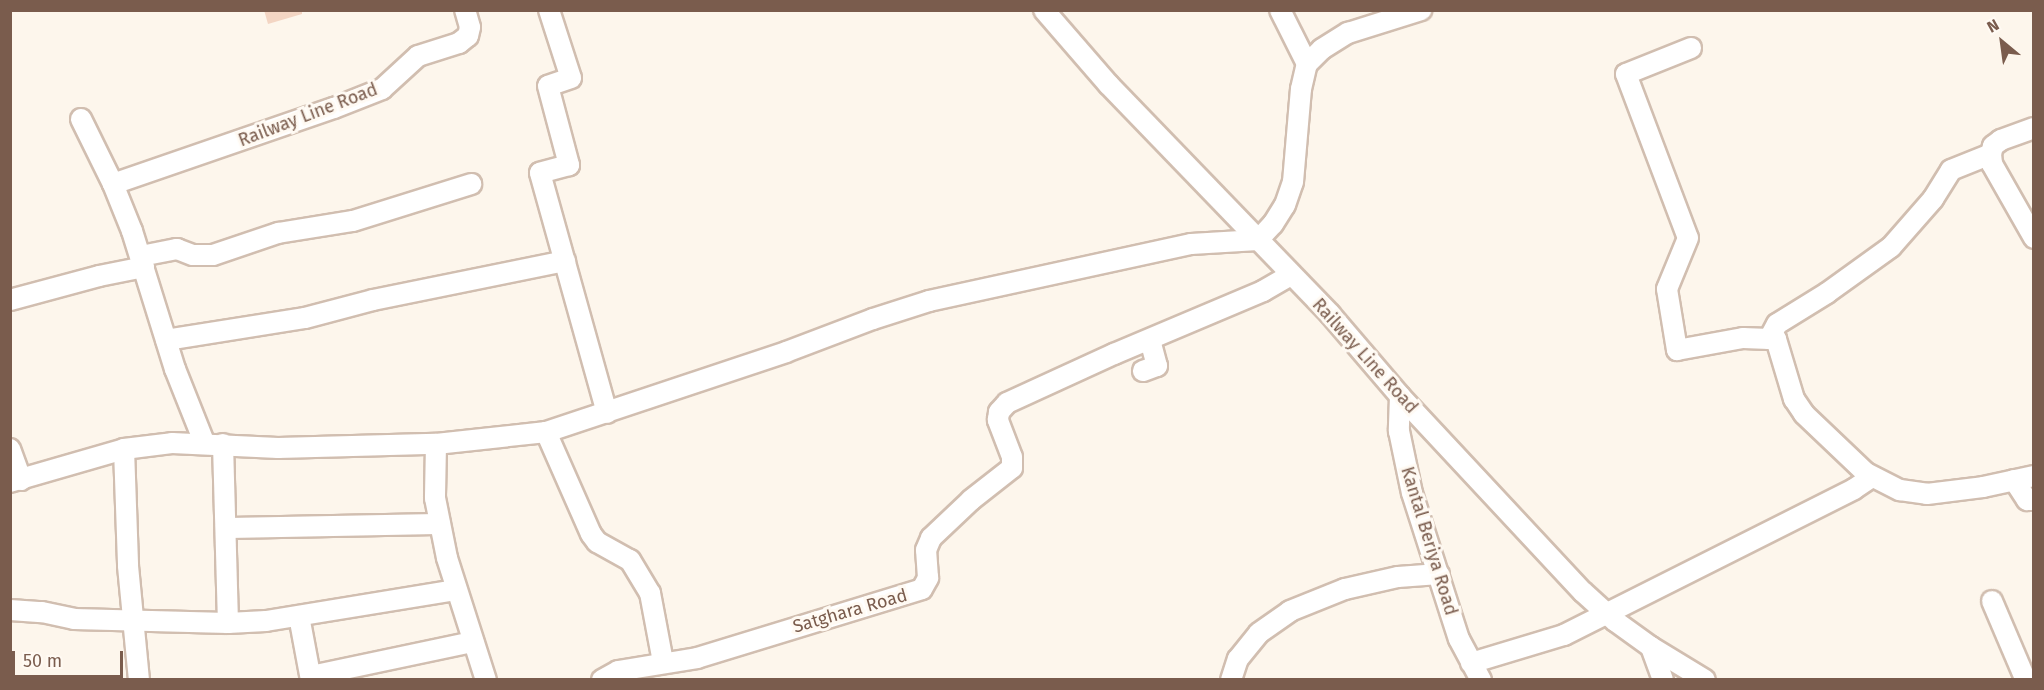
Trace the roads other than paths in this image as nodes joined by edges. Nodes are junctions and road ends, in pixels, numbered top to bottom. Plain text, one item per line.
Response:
1 (465, 10) edge
2 (549, 10) edge
3 (1044, 10) edge
4 (1280, 10) edge
5 (1421, 10) edge
6 (1691, 48) dead end
7 (1307, 64) junction
8 (81, 119) dead end
9 (2034, 128) edge
10 (1990, 154) junction
11 (114, 184) junction
12 (471, 184) dead end
13 (2034, 238) edge
14 (1258, 240) junction
15 (565, 261) junction
16 (142, 262) junction
17 (1291, 275) junction
18 (10, 300) edge
19 (1769, 339) junction
20 (166, 340) junction
21 (1150, 340) junction
22 (1143, 370) dead end
23 (1400, 396) junction
24 (607, 413) junction
25 (546, 432) junction
26 (214, 443) junction
27 (436, 444) junction
28 (10, 449) edge
29 (124, 449) junction
30 (1872, 477) junction
31 (2024, 478) edge
32 (16, 481) edge
33 (2034, 500) edge
34 (440, 524) junction
35 (226, 528) junction
36 (1439, 574) junction
37 (456, 590) junction
38 (1992, 601) dead end
39 (10, 610) edge
40 (1605, 612) junction
41 (299, 616) junction
42 (134, 619) junction
43 (228, 623) junction
44 (473, 642) junction
45 (1651, 647) junction
46 (663, 662) junction
47 (1476, 671) edge
48 (2024, 676) edge
49 (134, 678) edge
50 (311, 678) edge
51 (486, 680) edge
52 (602, 680) edge
53 (1232, 680) edge
54 (1663, 680) edge
55 (1705, 680) edge

1 - 11 street, Railway Line Road
2 - 15 street
3 - 14 street, Railway Line Road
4 - 7 street
5 - 7 street
6 - 19 street
7 - 14 street
8 - 11 street
9 - 10 street
10 - 13 street
10 - 19 street
11 - 16 street
12 - 16 street
14 - 17 street, Railway Line Road
14 - 24 street
15 - 20 street
15 - 24 street
16 - 18 street
16 - 20 street
17 - 21 street, Satghara Road
17 - 23 street, Railway Line Road
19 - 30 street
20 - 26 street
21 - 22 street
21 - 46 street, Satghara Road
23 - 36 street, Kantal Beriya Road
23 - 40 street, Railway Line Road
24 - 25 street
25 - 27 street
25 - 46 street
26 - 27 street
26 - 29 street
26 - 35 street
27 - 34 street
28 - 32 street
29 - 32 street
29 - 42 street
30 - 31 street
30 - 40 street
31 - 33 street
34 - 35 street
34 - 37 street
35 - 43 street
36 - 47 street, Kantal Beriya Road
36 - 53 street
37 - 41 street
37 - 44 street
38 - 48 street
39 - 42 street
40 - 45 street, Railway Line Road
40 - 47 street
41 - 43 street
41 - 50 street
42 - 43 street
42 - 49 street
44 - 50 street
44 - 51 street
45 - 54 street
45 - 55 street, Railway Line Road
46 - 52 street, Satghara Road

